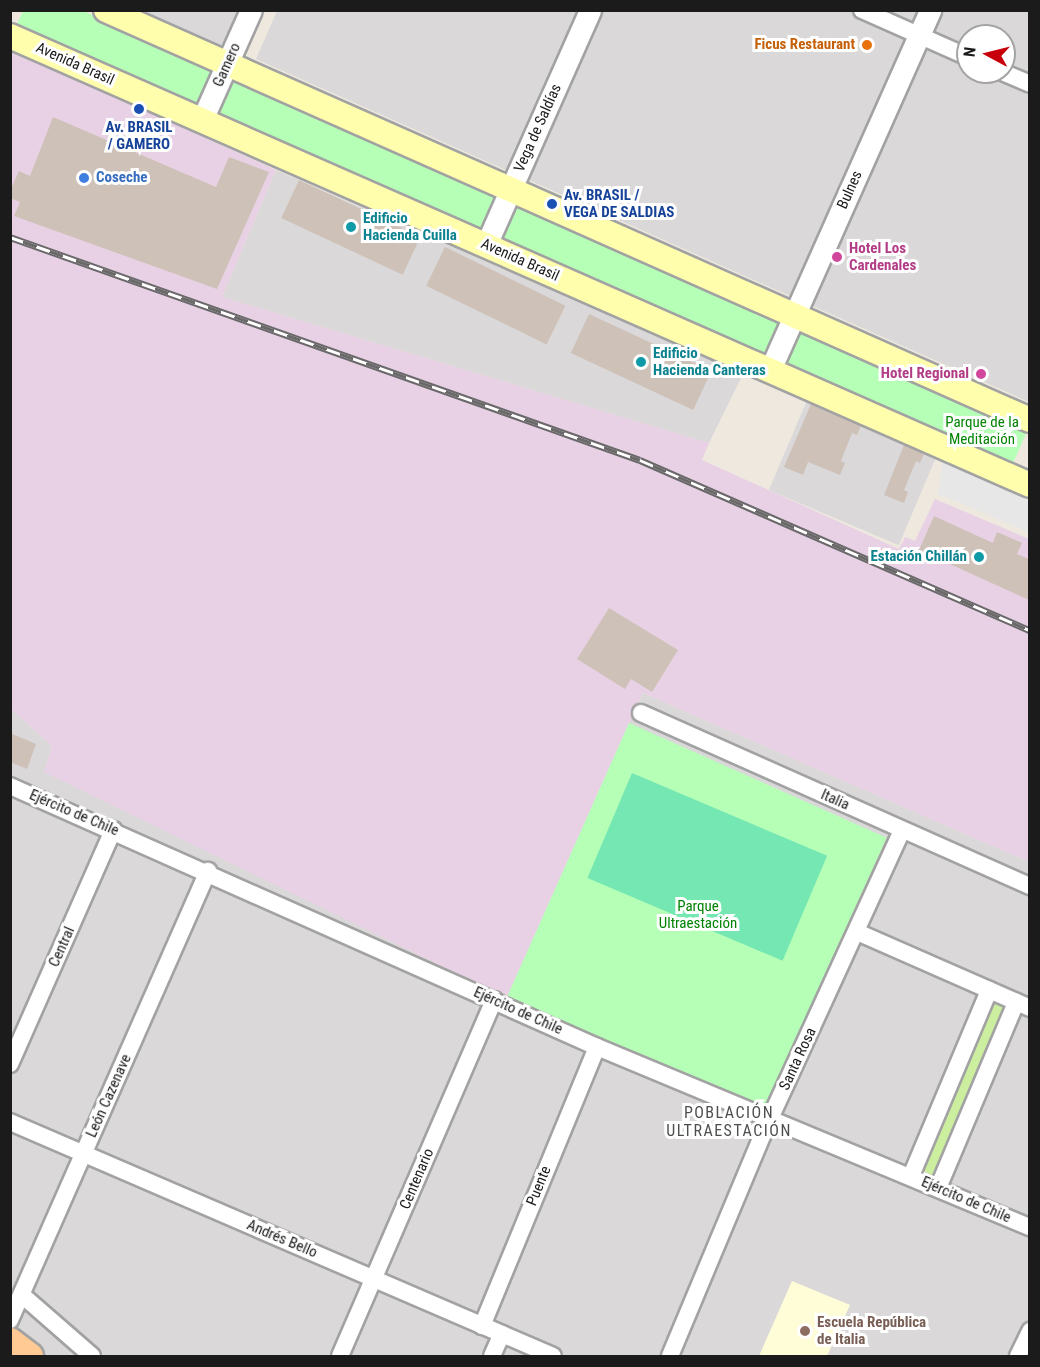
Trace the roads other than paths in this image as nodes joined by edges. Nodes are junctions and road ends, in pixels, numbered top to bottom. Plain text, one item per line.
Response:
1 (106, 10) edge
2 (251, 10) edge
3 (591, 10) edge
4 (862, 10) edge
5 (930, 10) edge
6 (919, 35) junction
7 (10, 36) edge
8 (956, 52) edge
9 (227, 64) junction
10 (202, 120) junction
11 (511, 190) junction
12 (486, 245) junction
13 (794, 316) junction
14 (770, 370) junction
15 (1029, 420) edge
16 (1029, 485) edge
17 (641, 713) dead end
18 (10, 786) edge
19 (113, 830) junction
20 (902, 830) junction
21 (208, 871) junction
22 (1029, 886) edge
23 (857, 932) junction
24 (989, 990) junction
25 (494, 1000) junction
26 (1023, 1005) edge
27 (597, 1047) junction
28 (10, 1064) edge
29 (770, 1120) junction
30 (10, 1122) edge
31 (84, 1154) junction
32 (911, 1176) junction
33 (938, 1188) junction
34 (1029, 1227) edge
35 (374, 1279) junction
36 (22, 1295) junction
37 (10, 1320) edge
38 (482, 1326) junction
39 (1029, 1331) edge
40 (502, 1334) junction
41 (10, 1341) edge
42 (30, 1356) edge
43 (92, 1356) edge
44 (340, 1356) edge
45 (492, 1356) edge
46 (553, 1356) edge
47 (670, 1356) edge
48 (1018, 1356) edge

1 - 9 main road
2 - 9 street, Gamero
3 - 11 street, Vega de Saldías
4 - 6 street
5 - 6 street, Bulnes
6 - 8 street
6 - 13 street, Bulnes
7 - 10 main road, Avenida Brasil
9 - 10 street, Gamero
9 - 11 main road
10 - 12 main road, Avenida Brasil
11 - 12 street, Vega de Saldías
11 - 13 main road
12 - 14 main road, Avenida Brasil
13 - 14 street, Bulnes
13 - 15 main road
14 - 16 main road, Avenida Brasil
17 - 20 street, Italia
18 - 19 street, Ejército de Chile
19 - 21 street, Ejército de Chile
19 - 28 street, Central
20 - 22 street, Italia
20 - 23 street, Santa Rosa
21 - 25 street, Ejército de Chile
21 - 31 street, León Cazenave
23 - 24 street
23 - 29 street, Santa Rosa
24 - 26 street
24 - 32 street
25 - 27 street, Ejército de Chile
25 - 35 street, Centenario
26 - 33 street
27 - 29 street, Ejército de Chile
27 - 38 street, Puente
29 - 32 street, Ejército de Chile
29 - 47 street, Santa Rosa
30 - 31 street, Andrés Bello
31 - 35 street, Andrés Bello
31 - 36 street, León Cazenave
32 - 33 street, Ejército de Chile
33 - 34 street, Ejército de Chile
35 - 38 street, Andrés Bello
35 - 44 street, Centenario
36 - 37 street, León Cazenave
36 - 43 street
38 - 40 street, Andrés Bello
39 - 48 street
40 - 45 street
40 - 46 street, Andrés Bello
41 - 42 main road

